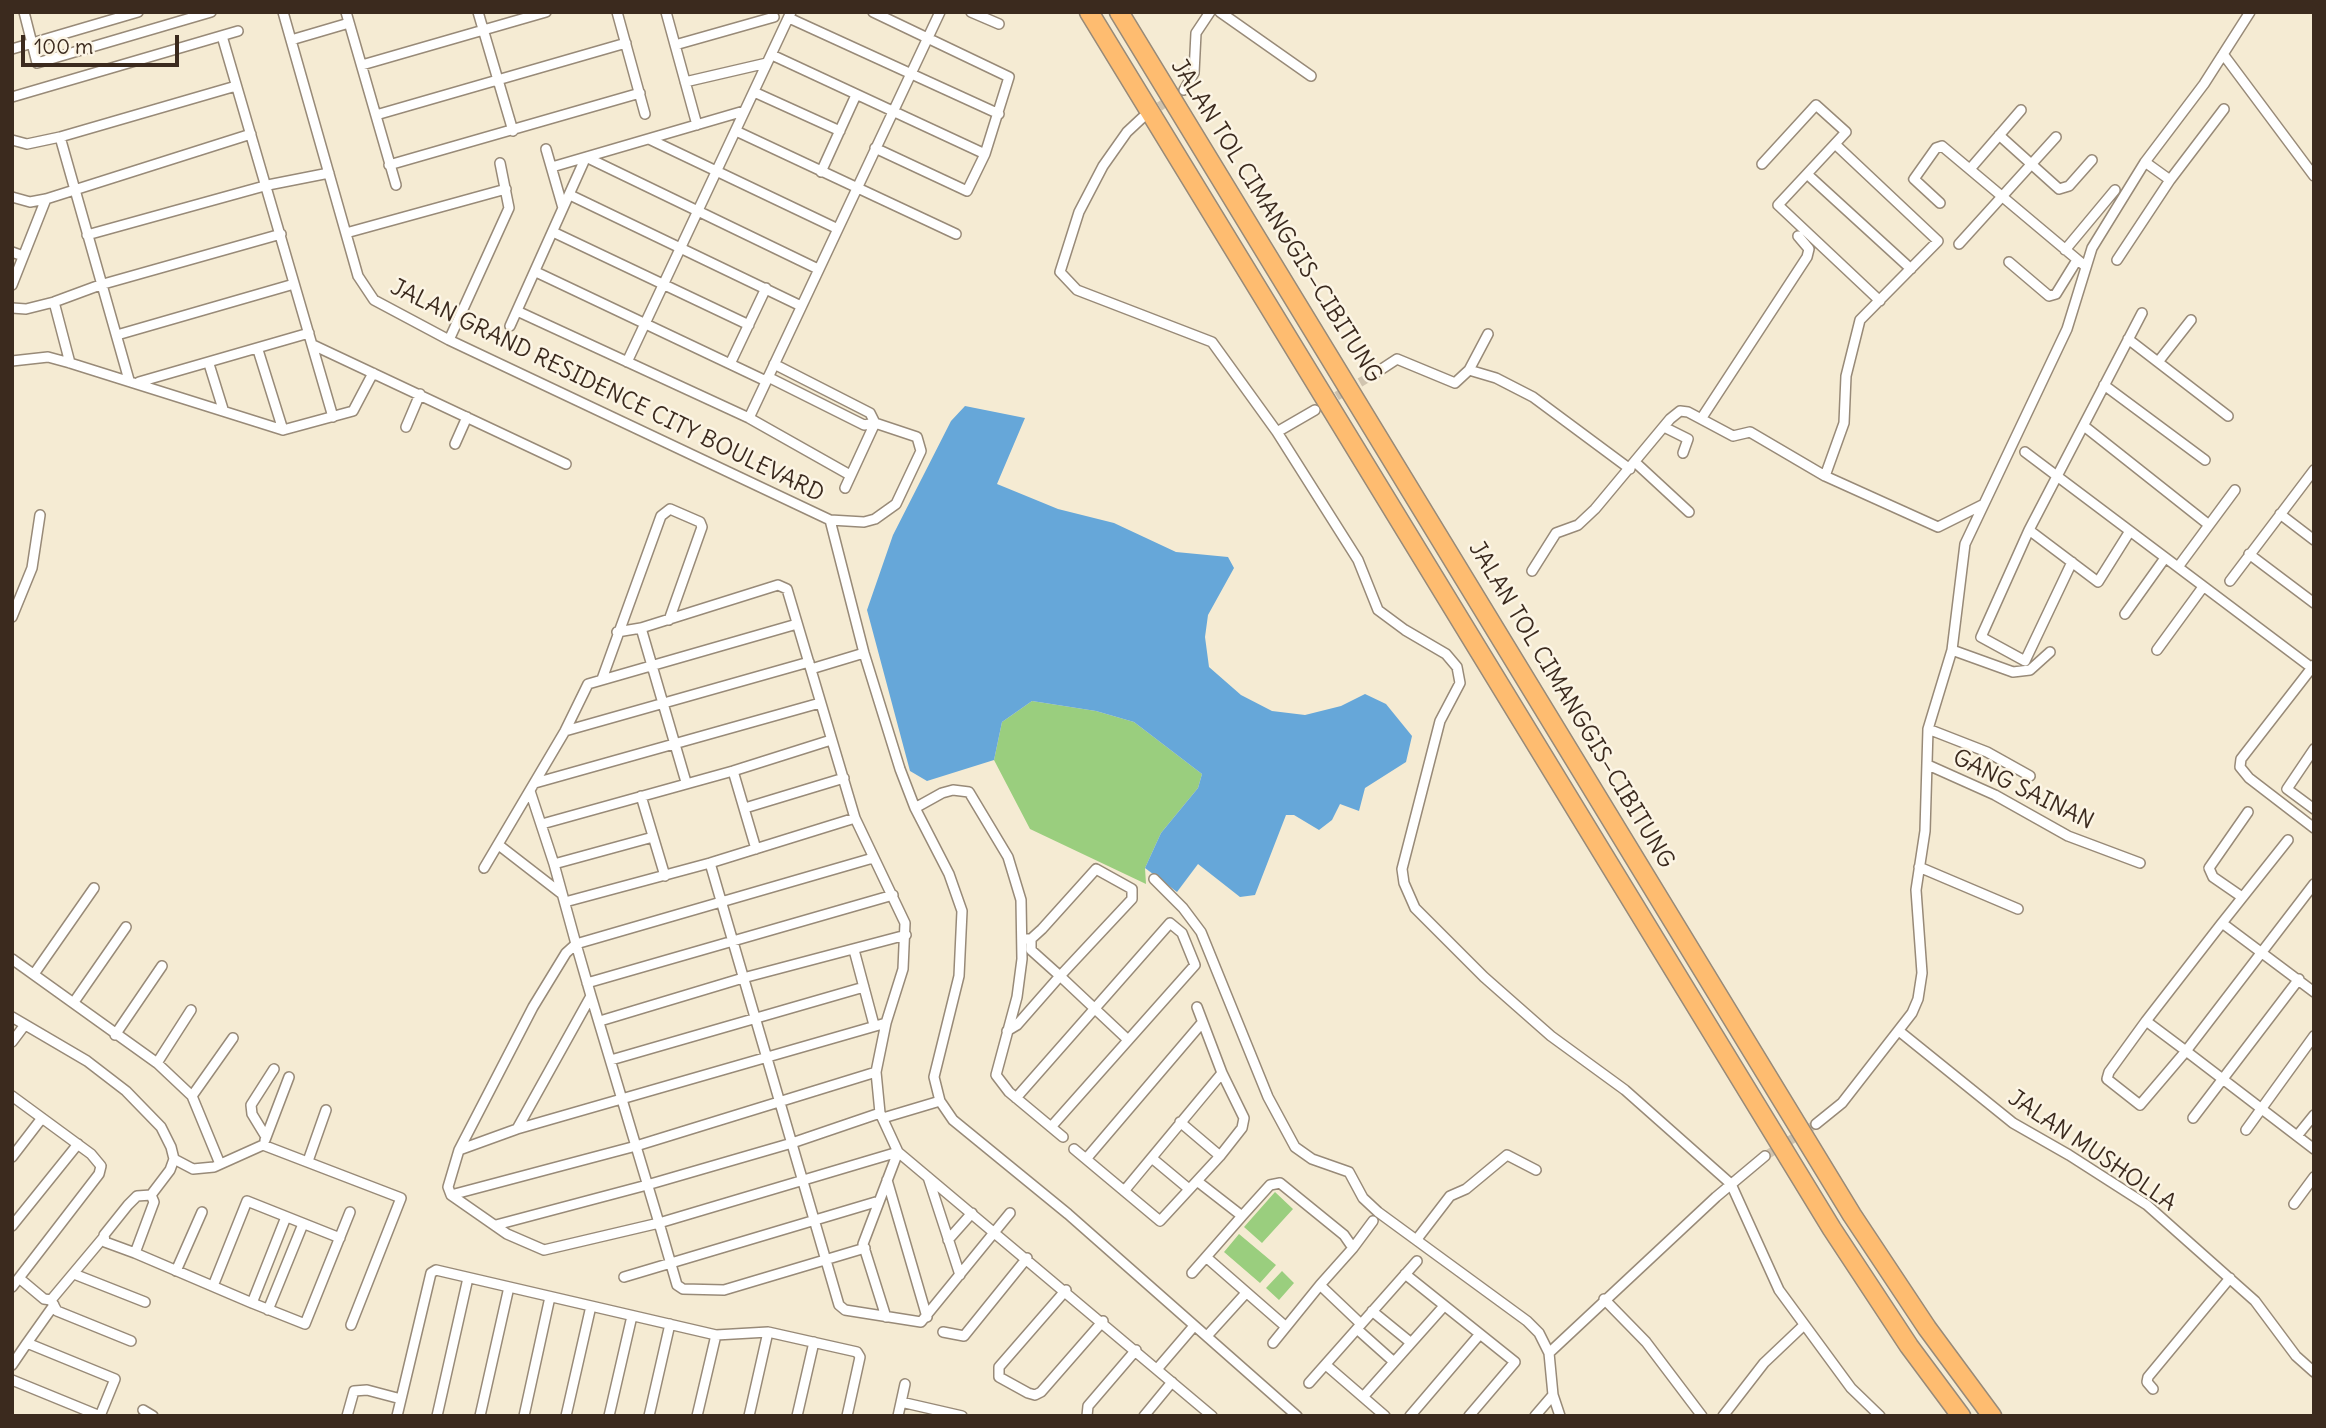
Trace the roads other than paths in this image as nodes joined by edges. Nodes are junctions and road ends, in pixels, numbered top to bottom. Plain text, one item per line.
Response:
1 (24, 12) edge
2 (138, 12) edge
3 (211, 12) edge
4 (283, 12) edge
5 (357, 12) edge
6 (478, 12) edge
7 (546, 12) edge
8 (617, 12) edge
9 (666, 12) edge
10 (873, 12) edge
11 (940, 12) edge
12 (971, 12) edge
13 (1089, 12) edge
14 (1119, 12) edge
15 (1210, 12) edge
16 (1220, 12) edge
17 (2250, 12) edge
18 (773, 15) edge
19 (790, 15) edge
20 (982, 15) edge
21 (347, 17) edge
22 (999, 24) dead end
23 (238, 31) dead end
24 (484, 31) junction
25 (222, 36) junction
26 (779, 37) junction
27 (928, 37) junction
28 (291, 40) junction
29 (32, 43) junction
30 (626, 43) junction
31 (675, 45) junction
32 (12, 49) edge
33 (2223, 54) junction
34 (770, 59) junction
35 (362, 65) junction
36 (910, 74) junction
37 (1311, 76) dead end
38 (497, 80) junction
39 (685, 82) junction
40 (236, 86) junction
41 (1184, 90) tunnel mouth
42 (754, 92) junction
43 (640, 93) junction
44 (856, 95) junction
45 (12, 97) edge
46 (2224, 109) dead end
47 (2021, 110) dead end
48 (744, 111) junction
49 (892, 112) junction
50 (645, 114) dead end
51 (999, 114) junction
52 (376, 115) junction
53 (1142, 118) tunnel mouth
54 (697, 125) junction
55 (513, 131) junction
56 (736, 131) junction
57 (840, 131) junction
58 (251, 134) junction
59 (1999, 135) junction
60 (60, 137) junction
61 (2056, 137) dead end
62 (649, 139) junction
63 (12, 140) edge
64 (1835, 144) junction
65 (875, 148) junction
66 (546, 149) dead end
67 (985, 154) junction
68 (587, 159) junction
69 (2092, 160) dead end
70 (2144, 162) junction
71 (500, 163) dead end
72 (1762, 163) dead end
73 (2030, 163) junction
74 (389, 165) junction
75 (552, 167) junction
76 (1970, 169) junction
77 (717, 170) junction
78 (821, 172) junction
79 (329, 173) junction
80 (1807, 174) junction
81 (2314, 176) edge
82 (2170, 180) junction
83 (268, 185) junction
84 (396, 185) dead end
85 (74, 188) junction
86 (856, 188) junction
87 (506, 189) junction
88 (2115, 190) dead end
89 (570, 195) junction
90 (2001, 196) junction
91 (12, 197) edge
92 (46, 200) junction
93 (1940, 203) dead end
94 (563, 208) junction
95 (699, 210) junction
96 (838, 229) junction
97 (346, 233) junction
98 (553, 233) junction
99 (87, 234) junction
100 (281, 234) junction
101 (956, 234) dead end
102 (1798, 236) dead end
103 (1959, 244) dead end
104 (681, 248) junction
105 (2065, 250) junction
106 (12, 251) edge
107 (23, 256) junction
108 (2117, 260) dead end
109 (2009, 262) dead end
110 (2081, 262) junction
111 (818, 269) junction
112 (1910, 269) junction
113 (536, 272) junction
114 (12, 285) edge
115 (100, 285) junction
116 (294, 285) junction
117 (663, 285) junction
118 (766, 288) junction
119 (1880, 301) junction
120 (54, 302) junction
121 (801, 306) junction
122 (12, 308) edge
123 (517, 311) junction
124 (2142, 313) dead end
125 (2191, 320) dead end
126 (645, 323) junction
127 (749, 325) junction
128 (510, 326) dead end
129 (309, 333) junction
130 (1488, 334) dead end
131 (117, 335) junction
132 (449, 340) junction
133 (2128, 340) junction
134 (313, 345) junction
135 (258, 349) junction
136 (12, 361) edge
137 (627, 362) junction
138 (2158, 362) junction
139 (70, 363) junction
140 (209, 364) junction
141 (730, 364) junction
142 (774, 364) junction
143 (1469, 370) junction
144 (373, 373) junction
145 (1371, 376) tunnel mouth
146 (767, 379) junction
147 (133, 381) junction
148 (2105, 385) junction
149 (421, 394) junction
150 (223, 409) junction
151 (1315, 410) tunnel mouth
152 (2228, 416) dead end
153 (333, 417) junction
154 (467, 417) junction
155 (749, 418) junction
156 (1701, 419) junction
157 (875, 423) junction
158 (2084, 426) junction
159 (406, 427) dead end
160 (1664, 427) junction
161 (283, 430) junction
162 (1277, 432) junction
163 (455, 444) dead end
164 (2025, 452) dead end
165 (1683, 453) dead end
166 (2205, 460) dead end
167 (566, 464) dead end
168 (1633, 466) junction
169 (850, 475) junction
170 (1825, 475) junction
171 (2312, 475) edge
172 (2058, 476) junction
173 (845, 488) dead end
174 (2235, 490) dead end
175 (1982, 505) junction
176 (1689, 512) dead end
177 (2280, 514) junction
178 (40, 515) dead end
179 (830, 520) junction
180 (2209, 525) junction
181 (2029, 530) junction
182 (2130, 531) junction
183 (2314, 540) edge
184 (2249, 554) junction
185 (2165, 558) junction
186 (2072, 562) junction
187 (2178, 567) junction
188 (1532, 571) dead end
189 (2230, 580) dead end
190 (12, 585) edge
191 (24, 586) junction
192 (2203, 587) junction
193 (2314, 603) edge
194 (2125, 614) dead end
195 (12, 617) edge
196 (669, 620) junction
197 (797, 624) junction
198 (641, 628) junction
199 (617, 632) junction
200 (1952, 650) junction
201 (2157, 650) dead end
202 (2050, 652) dead end
203 (864, 653) junction
204 (652, 666) junction
205 (810, 666) junction
206 (2313, 667) edge
207 (602, 679) junction
208 (820, 703) junction
209 (664, 705) junction
210 (1928, 729) junction
211 (565, 731) junction
212 (831, 740) junction
213 (676, 744) junction
214 (2314, 749) edge
215 (1928, 765) junction
216 (733, 771) junction
217 (2030, 776) dead end
218 (844, 778) junction
219 (687, 782) junction
220 (533, 787) junction
221 (641, 796) junction
222 (745, 808) junction
223 (915, 808) junction
224 (2314, 809) edge
225 (2248, 811) dead end
226 (855, 818) junction
227 (542, 824) junction
228 (2314, 828) edge
229 (653, 837) junction
230 (2288, 840) dead end
231 (499, 846) junction
232 (756, 849) junction
233 (873, 858) junction
234 (554, 863) junction
235 (710, 863) junction
236 (2140, 863) dead end
237 (1919, 867) junction
238 (484, 868) dead end
239 (665, 876) junction
240 (1154, 879) dead end
241 (2314, 884) edge
242 (94, 888) dead end
243 (893, 895) junction
244 (2242, 897) junction
245 (564, 898) junction
246 (723, 903) junction
247 (2018, 909) dead end
248 (2222, 923) junction
249 (126, 927) dead end
250 (906, 935) junction
251 (1027, 939) junction
252 (734, 942) junction
253 (576, 944) junction
254 (854, 950) junction
255 (2260, 951) junction
256 (12, 959) edge
257 (162, 966) dead end
258 (34, 974) junction
259 (1060, 976) junction
260 (743, 978) junction
261 (2299, 979) junction
262 (587, 983) junction
263 (864, 987) junction
264 (2314, 992) edge
265 (591, 996) junction
266 (74, 1002) junction
267 (1197, 1007) dead end
268 (1094, 1008) junction
269 (191, 1010) dead end
270 (12, 1017) edge
271 (753, 1017) junction
272 (600, 1021) junction
273 (2146, 1021) junction
274 (886, 1023) junction
275 (1201, 1024) junction
276 (874, 1025) junction
277 (24, 1026) junction
278 (1007, 1031) junction
279 (1899, 1031) junction
280 (115, 1035) junction
281 (2314, 1036) edge
282 (233, 1038) dead end
283 (1127, 1039) junction
284 (12, 1042) edge
285 (2186, 1051) junction
286 (766, 1057) junction
287 (611, 1060) junction
288 (157, 1063) junction
289 (274, 1069) dead end
290 (876, 1072) junction
291 (1222, 1073) junction
292 (289, 1077) dead end
293 (2223, 1080) junction
294 (12, 1096) edge
295 (192, 1096) junction
296 (1016, 1098) junction
297 (621, 1099) junction
298 (940, 1101) junction
299 (780, 1103) junction
300 (2260, 1108) junction
301 (327, 1110) dead end
302 (2314, 1115) edge
303 (882, 1116) junction
304 (42, 1118) junction
305 (2193, 1118) dead end
306 (1180, 1122) junction
307 (1816, 1124) tunnel mouth
308 (1051, 1127) junction
309 (517, 1129) junction
310 (2246, 1130) dead end
311 (2297, 1136) junction
312 (1063, 1137) dead end
313 (265, 1141) junction
314 (792, 1143) junction
315 (78, 1144) junction
316 (636, 1146) junction
317 (1074, 1149) dead end
318 (2314, 1149) edge
319 (459, 1150) junction
320 (898, 1152) junction
321 (1220, 1156) junction
322 (1766, 1156) tunnel mouth
323 (12, 1157) edge
324 (174, 1158) junction
325 (1086, 1159) junction
326 (1153, 1159) junction
327 (308, 1161) junction
328 (220, 1164) junction
329 (1536, 1170) dead end
330 (928, 1176) junction
331 (2314, 1177) edge
332 (803, 1180) junction
333 (887, 1180) junction
334 (1197, 1181) junction
335 (1731, 1184) junction
336 (647, 1185) junction
337 (1189, 1189) junction
338 (1124, 1191) junction
339 (151, 1195) junction
340 (451, 1195) junction
341 (880, 1201) junction
342 (2294, 1204) dead end
343 (202, 1212) dead end
344 (350, 1212) dead end
345 (972, 1213) junction
346 (1010, 1213) dead end
347 (1242, 1216) junction
348 (286, 1217) junction
349 (816, 1220) junction
350 (1373, 1221) dead end
351 (659, 1223) junction
352 (303, 1224) junction
353 (496, 1225) junction
354 (12, 1226) edge
355 (996, 1232) junction
356 (103, 1238) junction
357 (340, 1238) junction
358 (1417, 1239) junction
359 (948, 1240) junction
360 (865, 1248) junction
361 (1353, 1248) junction
362 (135, 1253) junction
363 (1206, 1257) junction
364 (1027, 1258) junction
365 (827, 1259) junction
366 (1417, 1261) dead end
367 (670, 1263) junction
368 (176, 1271) junction
369 (1192, 1272) dead end
370 (74, 1274) junction
371 (1405, 1274) junction
372 (960, 1275) junction
373 (624, 1277) dead end
374 (19, 1278) junction
375 (468, 1278) junction
376 (2230, 1278) junction
377 (1320, 1284) junction
378 (213, 1286) junction
379 (12, 1287) edge
380 (509, 1287) junction
381 (1066, 1290) junction
382 (1246, 1293) junction
383 (550, 1297) junction
384 (1604, 1299) junction
385 (145, 1302) dead end
386 (52, 1303) junction
387 (252, 1303) junction
388 (1444, 1306) junction
389 (591, 1307) junction
390 (268, 1310) junction
391 (1372, 1311) junction
392 (632, 1315) junction
393 (886, 1317) junction
394 (927, 1317) junction
395 (1103, 1321) junction
396 (670, 1324) junction
397 (351, 1325) dead end
398 (1194, 1326) junction
399 (1285, 1326) junction
400 (1803, 1326) junction
401 (1359, 1327) junction
402 (768, 1332) junction
403 (943, 1332) dead end
404 (1480, 1334) junction
405 (716, 1335) junction
406 (1206, 1336) junction
407 (131, 1341) dead end
408 (814, 1342) junction
409 (1410, 1342) junction
410 (27, 1343) junction
411 (1273, 1343) dead end
412 (1136, 1350) junction
413 (1549, 1353) junction
414 (1394, 1362) junction
415 (12, 1365) edge
416 (1326, 1365) junction
417 (1158, 1368) junction
418 (2314, 1372) edge
419 (12, 1380) edge
420 (1172, 1382) junction
421 (1310, 1383) dead end
422 (905, 1384) dead end
423 (2153, 1389) dead end
424 (1553, 1395) junction
425 (1363, 1397) junction
426 (401, 1399) junction
427 (901, 1402) junction
428 (143, 1410) dead end
429 (947, 1414) edge
430 (1208, 1414) edge
431 (153, 1416) edge
432 (347, 1416) edge
433 (397, 1416) edge
434 (437, 1416) edge
435 (480, 1416) edge
436 (524, 1416) edge
437 (566, 1416) edge
438 (609, 1416) edge
439 (649, 1416) edge
440 (697, 1416) edge
441 (749, 1416) edge
442 (797, 1416) edge
443 (847, 1416) edge
444 (898, 1416) edge
445 (962, 1416) edge
446 (1087, 1416) edge
447 (1144, 1416) edge
448 (1297, 1416) edge
449 (1385, 1416) edge
450 (1410, 1416) edge
451 (1469, 1416) edge
452 (1535, 1416) edge
453 (1560, 1416) edge
454 (1702, 1416) edge
455 (1723, 1416) edge
456 (1880, 1416) edge
457 (1961, 1416) edge
458 (1992, 1416) edge

1 - 29 street
2 - 29 street
3 - 29 street
4 - 28 street, JALAN GRAND RESIDENCE CITY BOULEVARD
5 - 21 street
6 - 24 street
7 - 24 street
8 - 30 street
9 - 31 street
10 - 27 street
11 - 27 street
12 - 20 street
13 - 457 highway
14 - 458 highway, JALAN TOL CIMANGGIS–CIBITUNG
15 - 41 street
16 - 37 street
17 - 33 street
18 - 26 street
18 - 31 street
19 - 26 street
19 - 36 street
20 - 22 street
21 - 28 street
21 - 35 street
23 - 25 street
24 - 35 street
24 - 38 street
25 - 40 street
25 - 45 street
26 - 34 street
27 - 36 street
27 - 51 street
28 - 79 street, JALAN GRAND RESIDENCE CITY BOULEVARD
29 - 32 street
30 - 38 street
30 - 43 street
31 - 39 street
33 - 70 street
33 - 81 street
34 - 39 street
34 - 42 street
34 - 44 street
35 - 52 street
36 - 49 street
36 - 51 street
38 - 52 street
38 - 55 street
39 - 54 street
40 - 58 street
40 - 60 street
42 - 48 street
42 - 57 street
43 - 50 street
43 - 55 street
44 - 49 street
44 - 57 street
46 - 82 street
47 - 59 street
48 - 54 street
48 - 56 street
49 - 65 street
49 - 67 street
51 - 67 street
52 - 74 street
53 - 162 street
54 - 62 street
55 - 74 street
56 - 77 street
56 - 78 street
57 - 78 street
58 - 83 street
58 - 85 street
59 - 73 street
59 - 76 street
60 - 63 street
60 - 85 street
61 - 73 street
62 - 68 street
62 - 77 street
64 - 72 street
64 - 80 street
64 - 112 street
65 - 67 street
65 - 86 street
66 - 75 street
68 - 75 street
68 - 89 street
68 - 95 street
69 - 73 street
70 - 82 street
70 - 110 street
71 - 87 street
73 - 90 street
74 - 84 street
75 - 94 street
76 - 90 street
76 - 93 street
77 - 95 street
77 - 96 street
78 - 86 street
79 - 83 street
79 - 97 street, JALAN GRAND RESIDENCE CITY BOULEVARD
80 - 112 street
80 - 119 street
82 - 108 street
83 - 99 street
83 - 100 street
85 - 92 street
85 - 99 street
86 - 96 street
86 - 101 street
87 - 97 street
87 - 132 street
88 - 105 street
89 - 94 street
89 - 104 street
90 - 103 street
90 - 105 street
91 - 92 street
92 - 107 street
94 - 98 street
95 - 104 street
95 - 111 street
96 - 111 street
97 - 132 street, JALAN GRAND RESIDENCE CITY BOULEVARD
98 - 113 street
98 - 117 street
99 - 115 street
100 - 115 street
100 - 116 street
102 - 156 street
104 - 117 street
104 - 118 street
105 - 110 street
106 - 107 street
107 - 114 street
109 - 110 street
110 - 175 street
111 - 121 street
112 - 119 street
113 - 123 street
113 - 126 street
115 - 120 street
115 - 131 street
116 - 129 street
116 - 131 street
117 - 126 street
117 - 127 street
118 - 121 street
118 - 127 street
119 - 170 street
120 - 122 street
120 - 139 street
121 - 142 street
123 - 128 street
123 - 137 street
124 - 133 street
125 - 138 street
126 - 137 street
126 - 141 street
127 - 141 street
129 - 134 street
129 - 135 street
130 - 143 street
131 - 147 street
132 - 179 street, JALAN GRAND RESIDENCE CITY BOULEVARD
133 - 138 street
133 - 148 street
134 - 144 street
134 - 153 street
135 - 140 street
135 - 161 street
136 - 139 street
137 - 155 street
138 - 152 street
139 - 147 street
140 - 147 street
140 - 150 street
141 - 146 street
142 - 146 street
142 - 157 street
143 - 145 street
143 - 168 street
144 - 149 street
144 - 153 street
146 - 155 street
146 - 157 street
147 - 150 street
148 - 158 street
148 - 166 street
149 - 154 street
149 - 159 street
150 - 161 street
151 - 162 street
153 - 161 street
154 - 163 street
154 - 167 street
155 - 169 street
156 - 160 street
156 - 170 street
157 - 169 street
157 - 179 street, JALAN GRAND RESIDENCE CITY BOULEVARD
158 - 172 street
158 - 180 street
160 - 165 street
160 - 168 street
162 - 335 street
164 - 172 street
168 - 176 street
168 - 188 street
169 - 173 street
170 - 175 street
171 - 177 street
172 - 181 street
172 - 182 street
174 - 180 street
175 - 200 street
177 - 183 street
177 - 184 street
178 - 191 street
179 - 203 street, JALAN GRAND RESIDENCE CITY BOULEVARD
180 - 187 street
181 - 186 street
181 - 186 street
182 - 185 street
182 - 186 street
184 - 189 street
184 - 193 street
185 - 187 street
185 - 194 street
187 - 192 street
190 - 191 street
191 - 195 street
192 - 201 street
192 - 206 street
196 - 197 street
196 - 198 street
196 - 199 street
197 - 204 street
197 - 205 street
198 - 199 street
198 - 204 street
199 - 207 street
200 - 202 street
200 - 210 street
203 - 205 street
203 - 223 street, JALAN GRAND RESIDENCE CITY BOULEVARD
204 - 207 street
204 - 209 street
205 - 208 street
205 - 209 street
206 - 228 street
207 - 211 street
208 - 212 street
208 - 213 street
209 - 211 street
209 - 213 street
210 - 215 street
210 - 217 street
211 - 220 street
212 - 216 street
212 - 218 street
213 - 219 street
213 - 220 street
214 - 224 street
215 - 236 street, GANG SAINAN
215 - 237 street
216 - 219 street
216 - 222 street
218 - 222 street
218 - 226 street
219 - 221 street
220 - 227 street
220 - 231 street
221 - 227 street
221 - 229 street
222 - 232 street
223 - 251 street
223 - 298 street, JALAN GRAND RESIDENCE CITY BOULEVARD
225 - 244 street
226 - 232 street
226 - 233 street
227 - 234 street
229 - 234 street
229 - 239 street
230 - 244 street
231 - 238 street
231 - 245 street
232 - 235 street
233 - 243 street
233 - 246 street
234 - 245 street
235 - 239 street
235 - 246 street
237 - 247 street
237 - 279 street
239 - 245 street
240 - 358 street
241 - 255 street
242 - 258 street
243 - 250 street
243 - 252 street
244 - 248 street
245 - 253 street
246 - 252 street
246 - 253 street
248 - 255 street
248 - 273 street
249 - 266 street
250 - 254 street
250 - 274 street
251 - 259 street
251 - 259 street
251 - 278 street
252 - 260 street
252 - 262 street
253 - 262 street
253 - 319 street
254 - 260 street
254 - 263 street
255 - 261 street
255 - 285 street
256 - 258 street
257 - 280 street
258 - 266 street
259 - 268 street
259 - 278 street
260 - 271 street
260 - 272 street
261 - 264 street
261 - 293 street
262 - 265 street
263 - 271 street
263 - 276 street
265 - 272 street
265 - 309 street
266 - 280 street
267 - 275 street
268 - 283 street
268 - 283 street
268 - 296 street
269 - 288 street
270 - 277 street
271 - 286 street
271 - 287 street
272 - 287 street
273 - 285 street
273 - 285 street
274 - 276 street
274 - 290 street
275 - 291 street
275 - 325 street
276 - 286 street
277 - 284 street
277 - 324 street
278 - 296 street
279 - 307 street
279 - 376 street, JALAN MUSHOLLA
280 - 288 street
281 - 300 street
282 - 295 street
283 - 308 street
285 - 293 street
286 - 297 street
286 - 299 street
287 - 297 street
288 - 295 street
289 - 313 street
290 - 299 street
290 - 303 street
291 - 306 street
291 - 321 street
292 - 313 street
293 - 300 street
293 - 305 street
294 - 304 street
295 - 328 street
296 - 308 street
297 - 309 street
297 - 316 street
298 - 303 street
298 - 398 street
299 - 314 street
299 - 316 street
300 - 310 street
300 - 311 street
301 - 327 street
302 - 311 street
303 - 314 street
303 - 320 street
304 - 315 street
304 - 323 street
306 - 321 street
306 - 326 street
308 - 312 street
309 - 319 street
311 - 318 street
313 - 327 street
313 - 328 street
314 - 332 street
314 - 336 street
315 - 354 street
315 - 374 street
316 - 336 street
316 - 340 street
317 - 325 street
319 - 340 street
320 - 330 street
320 - 332 street
320 - 333 street
321 - 334 street
322 - 335 street
324 - 328 street
324 - 339 street
325 - 338 street
326 - 337 street
326 - 338 street
327 - 397 street
329 - 358 street
330 - 345 street
330 - 359 street
331 - 342 street
332 - 349 street
332 - 351 street
333 - 341 street
333 - 394 street
334 - 337 street
334 - 347 street
335 - 384 street
335 - 400 street
336 - 351 street
336 - 353 street
337 - 338 street
339 - 356 street
339 - 362 street
340 - 353 street
341 - 349 street
341 - 360 street
343 - 368 street
344 - 357 street
345 - 355 street
345 - 359 street
346 - 355 street
347 - 361 street
347 - 363 street
348 - 352 street
348 - 378 street
348 - 387 street
349 - 365 street
349 - 367 street
350 - 361 street
351 - 353 street
351 - 367 street
352 - 357 street
352 - 390 street
355 - 364 street
355 - 372 street
356 - 362 street
356 - 370 street
357 - 390 street
358 - 413 street
359 - 372 street
360 - 365 street
360 - 393 street
361 - 377 street
362 - 368 street
363 - 369 street
363 - 382 street
364 - 381 street
364 - 403 street
365 - 367 street
365 - 393 street
366 - 371 street
367 - 373 street
368 - 378 street
370 - 385 street
370 - 386 street
371 - 388 street
371 - 391 street
372 - 394 street
374 - 379 street
374 - 386 street
375 - 380 street
375 - 426 street
375 - 434 street
376 - 418 street, JALAN MUSHOLLA
376 - 423 street
377 - 399 street
377 - 401 street
378 - 387 street
380 - 383 street
380 - 435 street
381 - 395 street
381 - 395 street
382 - 399 street
382 - 406 street
383 - 389 street
383 - 436 street
384 - 413 street
384 - 454 street
386 - 407 street
386 - 410 street
387 - 390 street
388 - 404 street
388 - 409 street
389 - 392 street
389 - 437 street
391 - 401 street
391 - 409 street
392 - 396 street
392 - 438 street
393 - 394 street
395 - 412 street
396 - 405 street
396 - 439 street
398 - 406 street
398 - 417 street
399 - 411 street
400 - 455 street
400 - 456 street
401 - 414 street
401 - 416 street
402 - 405 street
402 - 408 street
402 - 441 street
404 - 450 street
404 - 451 street
405 - 440 street
406 - 448 street
408 - 442 street
408 - 443 street
409 - 414 street
410 - 415 street
410 - 419 street
412 - 417 street
412 - 446 street
413 - 424 street
414 - 425 street
416 - 421 street
416 - 425 street
417 - 420 street
420 - 430 street
420 - 447 street
422 - 427 street
424 - 452 street
424 - 453 street
425 - 449 street
426 - 432 street
426 - 433 street
427 - 429 street
427 - 444 street
428 - 431 street
429 - 445 street

